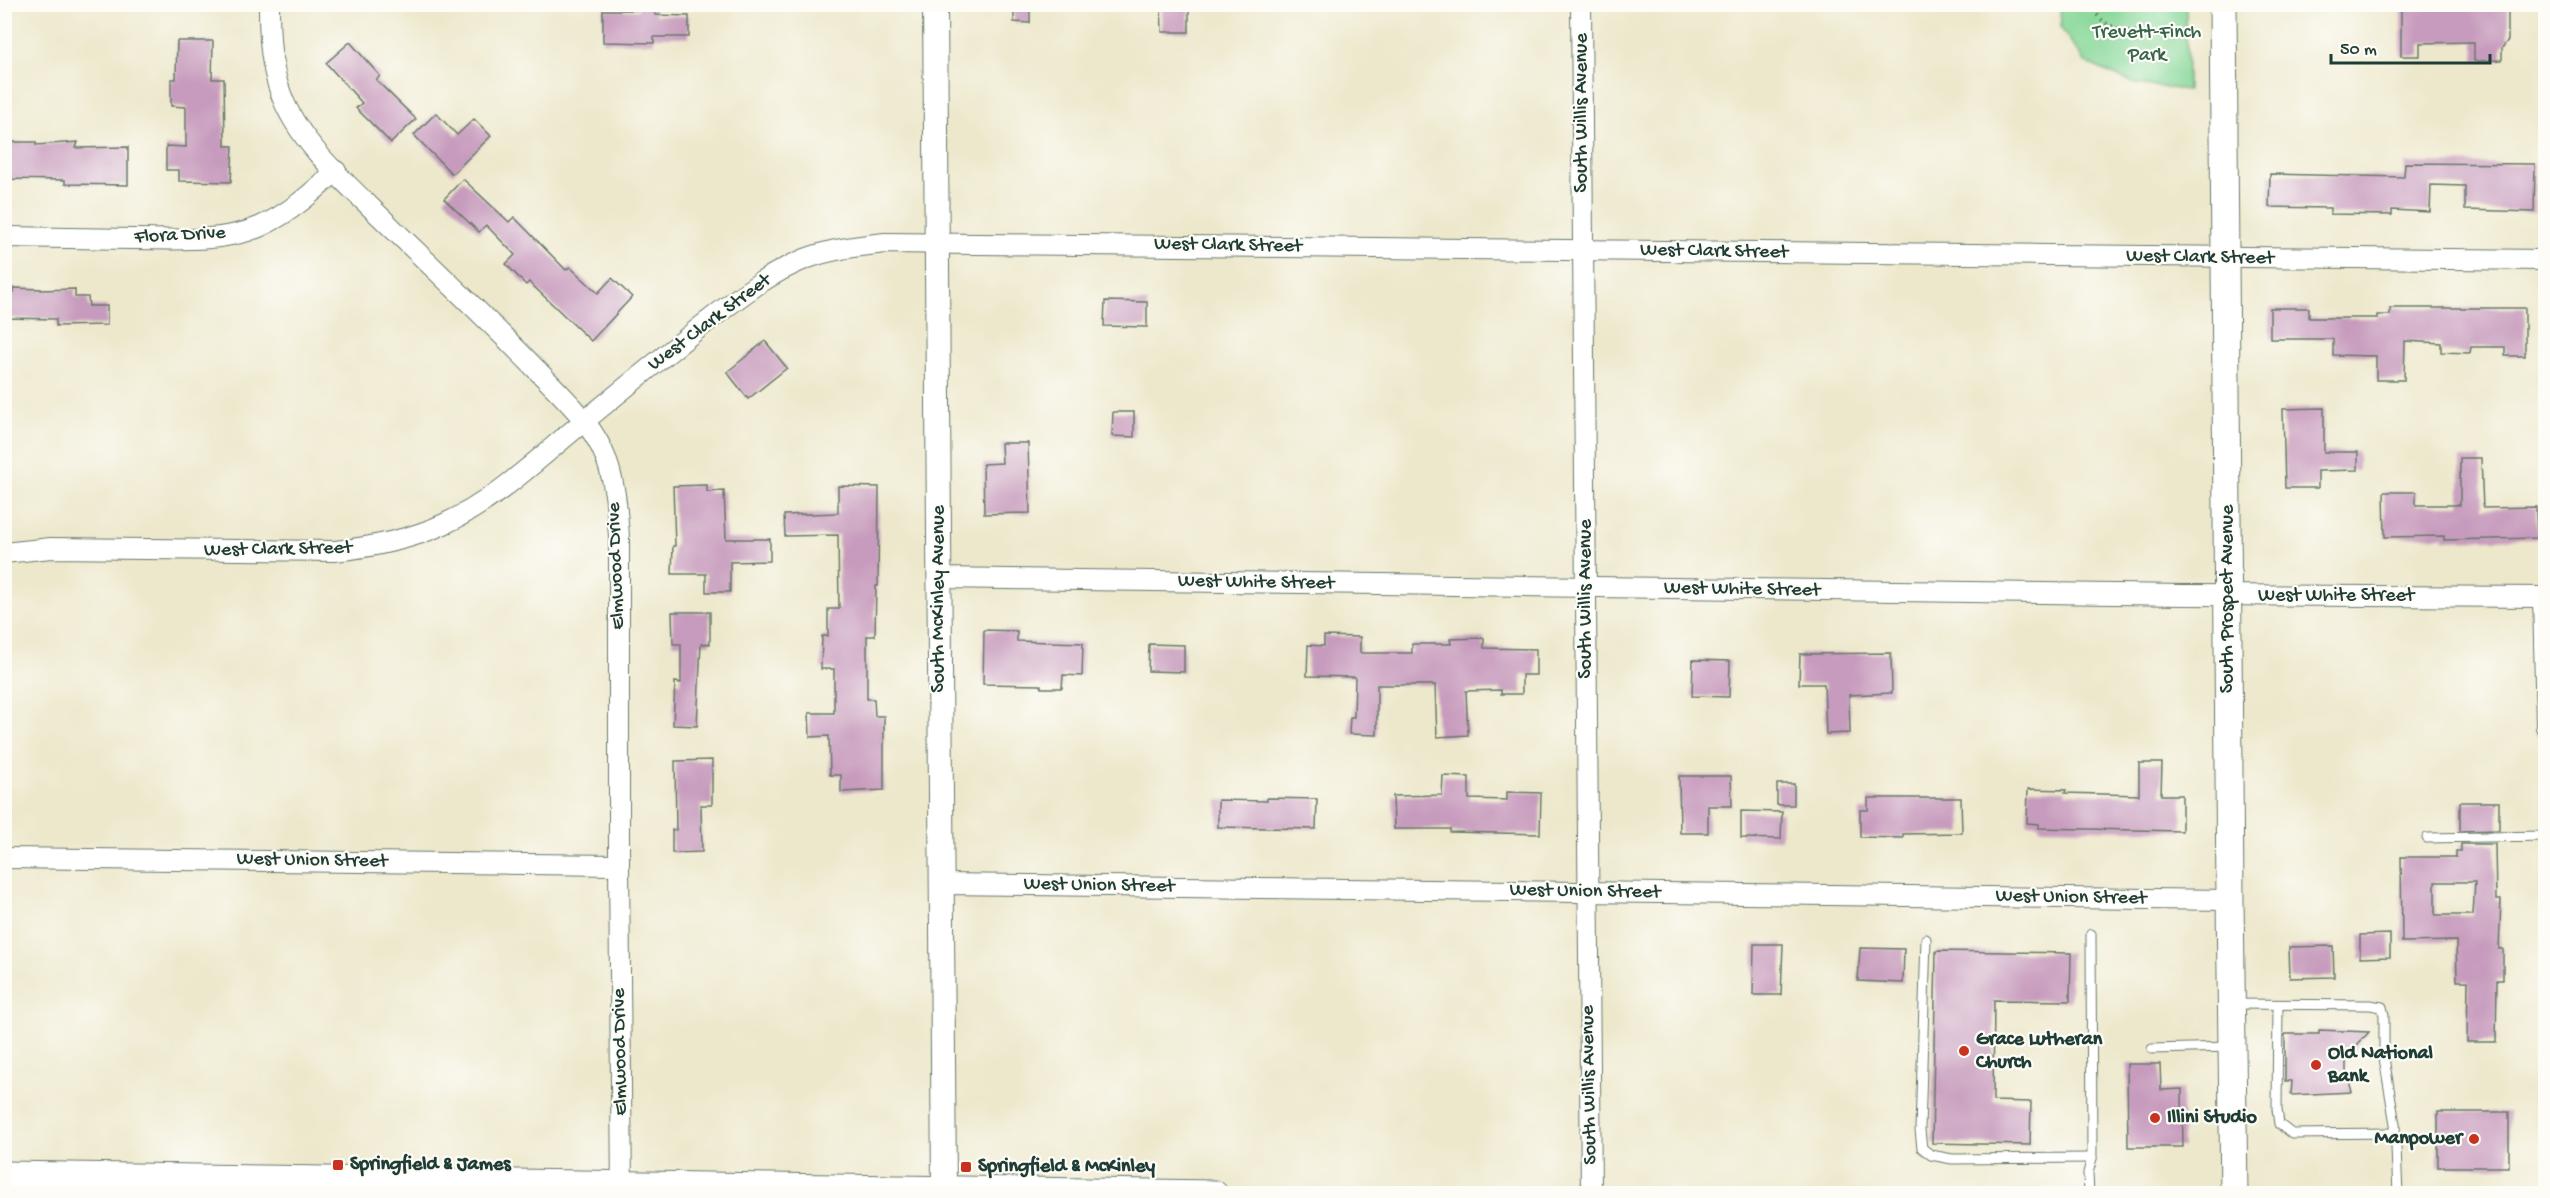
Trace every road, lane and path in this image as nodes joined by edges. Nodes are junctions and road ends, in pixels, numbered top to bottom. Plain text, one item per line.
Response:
1 (269, 4) edge
2 (935, 4) edge
3 (1581, 4) edge
4 (2092, 4) edge
5 (2223, 4) edge
6 (2188, 34) dead end
7 (336, 171) junction
8 (4, 237) edge
9 (936, 243) junction
10 (1583, 251) junction
11 (2225, 258) junction
12 (2546, 260) edge
13 (584, 422) junction
14 (4, 554) edge
15 (939, 578) junction
16 (1586, 588) junction
17 (2228, 596) junction
18 (2544, 597) edge
19 (2546, 727) edge
20 (2546, 836) edge
21 (2427, 838) dead end
22 (4, 858) edge
23 (619, 865) junction
24 (941, 884) junction
25 (1588, 892) junction
26 (2230, 900) junction
27 (2091, 934) dead end
28 (1926, 939) dead end
29 (2232, 1004) junction
30 (2278, 1005) junction
31 (2233, 1047) junction
32 (2152, 1049) dead end
33 (2395, 1133) junction
34 (2092, 1158) junction
35 (4, 1175) edge
36 (296, 1187) edge
37 (622, 1189) edge
38 (944, 1192) edge
39 (1214, 1194) edge
40 (1591, 1194) edge
41 (2089, 1194) edge
42 (2234, 1194) edge
43 (2398, 1194) edge

1 - 7 street, Elmwood Drive
2 - 9 street, South McKinley Avenue
3 - 10 street, South Willis Avenue
4 - 6 path
5 - 11 main road, South Prospect Avenue
7 - 8 street, Flora Drive
7 - 13 street, Elmwood Drive
9 - 10 street, West Clark Street
9 - 13 street, West Clark Street
9 - 15 street, South McKinley Avenue
10 - 11 street, West Clark Street
10 - 16 street, South Willis Avenue
11 - 12 street, West Clark Street
11 - 17 main road, South Prospect Avenue
13 - 14 street, West Clark Street
13 - 23 street, Elmwood Drive
15 - 16 street, West White Street
15 - 24 street, South McKinley Avenue
16 - 17 street, West White Street
16 - 25 street, South Willis Avenue
17 - 18 street, West White Street
17 - 26 main road, South Prospect Avenue
18 - 19 street
20 - 21 lane
22 - 23 street, West Union Street
23 - 37 street, Elmwood Drive
24 - 25 street, West Union Street
24 - 38 street, South McKinley Avenue
25 - 26 street, West Union Street
25 - 40 street, South Willis Avenue
26 - 29 main road, South Prospect Avenue
27 - 34 lane
28 - 34 lane
29 - 30 lane
29 - 31 main road, South Prospect Avenue
30 - 33 lane
30 - 33 lane
31 - 32 lane
31 - 42 main road, South Prospect Avenue
33 - 43 lane
34 - 41 lane
35 - 36 main road
36 - 37 main road
37 - 38 main road
38 - 39 main road

